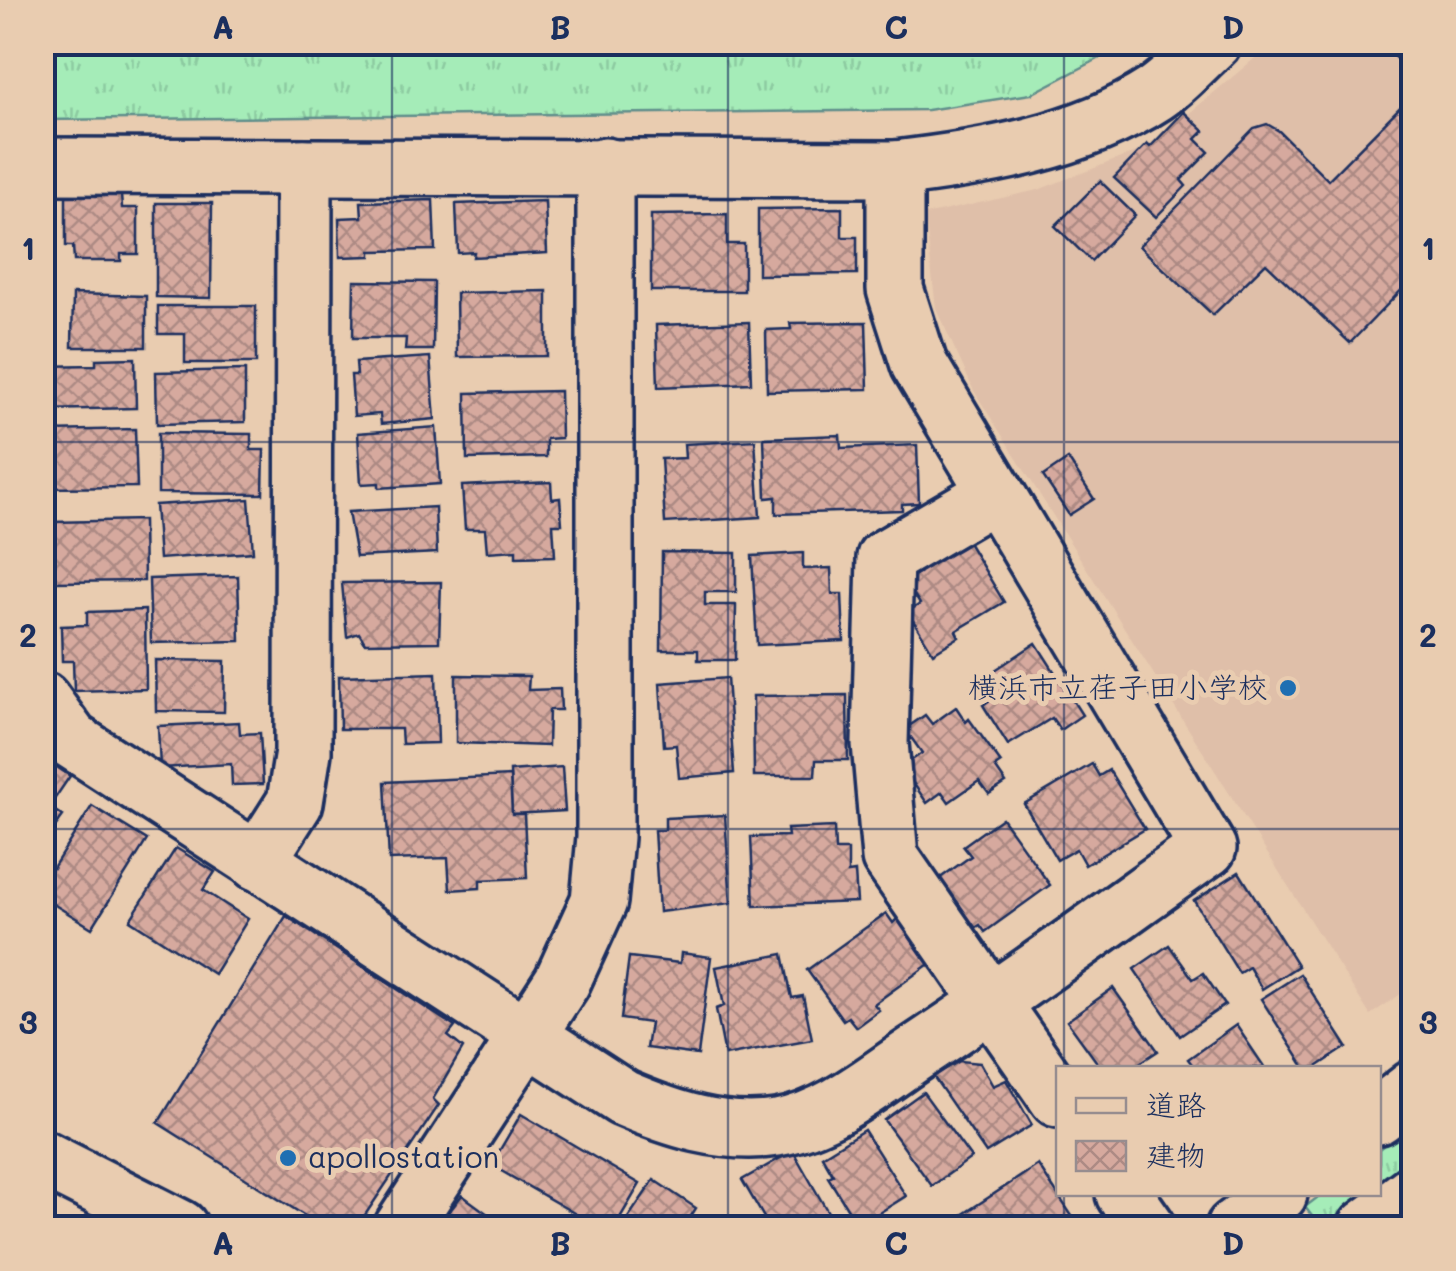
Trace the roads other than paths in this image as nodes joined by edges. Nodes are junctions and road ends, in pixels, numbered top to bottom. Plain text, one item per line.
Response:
1 (1213, 42) edge
2 (42, 166) edge
3 (605, 166) junction
4 (304, 167) junction
5 (895, 168) junction
6 (996, 493) junction
7 (42, 700) edge
8 (257, 862) junction
9 (991, 1002) junction
10 (526, 1038) junction
11 (1414, 1088) edge
12 (1056, 1097) edge
13 (1381, 1114) edge
14 (42, 1158) edge
15 (1414, 1192) edge
16 (1125, 1196) edge
17 (1276, 1196) edge
18 (180, 1228) edge
19 (402, 1228) edge
20 (1148, 1228) edge
21 (1234, 1228) edge
22 (1366, 1228) edge

1 - 5 street
2 - 4 street
3 - 4 street
3 - 5 street
3 - 10 street
4 - 8 street
5 - 6 street
6 - 9 street
6 - 9 street
7 - 8 street
8 - 10 street
9 - 10 street
9 - 12 street
10 - 19 street
11 - 13 street
14 - 18 street
15 - 22 street
16 - 20 street
17 - 21 street

